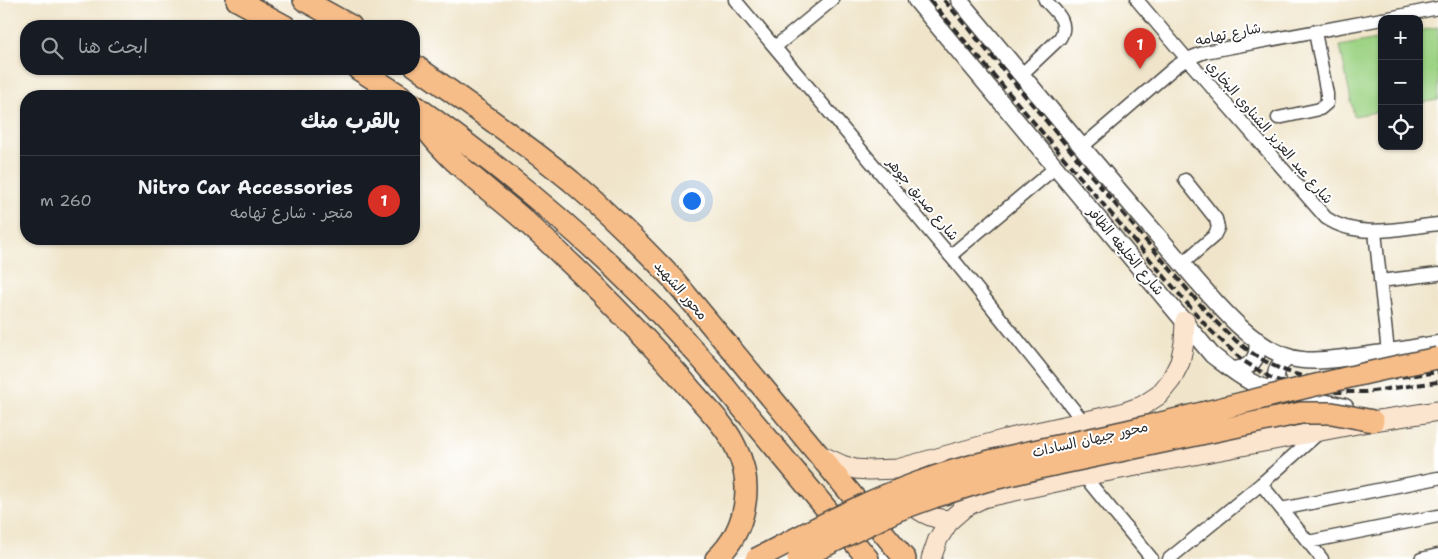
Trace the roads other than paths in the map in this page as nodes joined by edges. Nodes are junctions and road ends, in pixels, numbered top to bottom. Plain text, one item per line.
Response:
1 (237, 0) edge
2 (304, 0) edge
3 (735, 0) edge
4 (832, 0) edge
5 (916, 0) edge
6 (959, 0) edge
7 (1045, 0) edge
8 (1137, 0) edge
9 (1438, 8) edge
10 (1403, 15) edge
11 (274, 20) edge
12 (340, 20) edge
13 (1378, 20) edge
14 (1315, 32) junction
15 (775, 46) junction
16 (1187, 59) junction
17 (420, 69) edge
18 (368, 75) edge
19 (1021, 75) junction
20 (391, 90) edge
21 (420, 109) edge
22 (1278, 118) dead end
23 (420, 120) edge
24 (1082, 147) junction
25 (1056, 168) junction
26 (1184, 180) dead end
27 (1438, 224) edge
28 (1375, 232) junction
29 (950, 256) junction
30 (1182, 264) junction
31 (1438, 274) edge
32 (1380, 281) junction
33 (1184, 321) junction
34 (1257, 340) junction
35 (1438, 344) edge
36 (1388, 352) junction
37 (1289, 357) junction
38 (1438, 358) edge
39 (1232, 370) junction
40 (1285, 394) junction
41 (1438, 411) edge
42 (1083, 420) junction
43 (1383, 420) junction
44 (1321, 431) junction
45 (818, 453) junction
46 (897, 469) junction
47 (1084, 476) junction
48 (1438, 478) edge
49 (1261, 484) junction
50 (1280, 509) junction
51 (1438, 516) edge
52 (950, 520) junction
53 (1308, 542) junction
54 (1438, 556) edge
55 (716, 559) edge
56 (756, 559) edge
57 (798, 559) edge
58 (868, 559) edge
59 (905, 559) edge
60 (931, 559) edge
61 (1152, 559) edge
62 (1169, 559) edge
63 (1322, 559) edge
64 (1421, 559) edge

1 - 11 main road
2 - 12 main road
3 - 15 street, شارع صديق جوهر
4 - 15 street
5 - 25 street, شارع الخليفه الظافر
6 - 19 street
7 - 19 street
8 - 16 street, شارع عبد العزيز الشناوي البخاري
9 - 10 street, شارع تهامه
13 - 14 street, شارع تهامه
14 - 16 street, شارع تهامه
14 - 22 street
15 - 29 street, شارع صديق جوهر
16 - 24 street, شارع تهامه
16 - 28 street, شارع عبد العزيز الشناوي البخاري
17 - 45 main road, محور الشهيد
18 - 20 main road
19 - 24 street
21 - 58 main road
23 - 55 main road
24 - 30 street
25 - 29 street
25 - 33 street, شارع الخليفه الظافر
26 - 30 street
27 - 28 street, شارع عبد العزيز الشناوي البخاري
28 - 32 street
29 - 42 street, شارع صديق جوهر
30 - 34 street
31 - 32 street
32 - 36 street
33 - 39 street, شارع الخليفه الظافر
33 - 42 main road
34 - 37 street
34 - 39 street
35 - 36 street
36 - 37 street
37 - 40 street
38 - 56 main road, محور جيهان السادات, bridge
39 - 40 street, شارع الخليفه الظافر
40 - 43 street, شارع الخليفه الظافر
41 - 43 main road
42 - 46 main road
43 - 44 main road
43 - 57 main road, محور جيهان السادات, bridge
44 - 47 main road
44 - 49 street
45 - 46 main road
45 - 59 main road, محور الشهيد
46 - 52 main road
47 - 52 main road
47 - 61 street
48 - 50 street
49 - 50 street
49 - 62 street
50 - 53 street
51 - 53 street
52 - 60 main road
53 - 63 street
54 - 64 street

